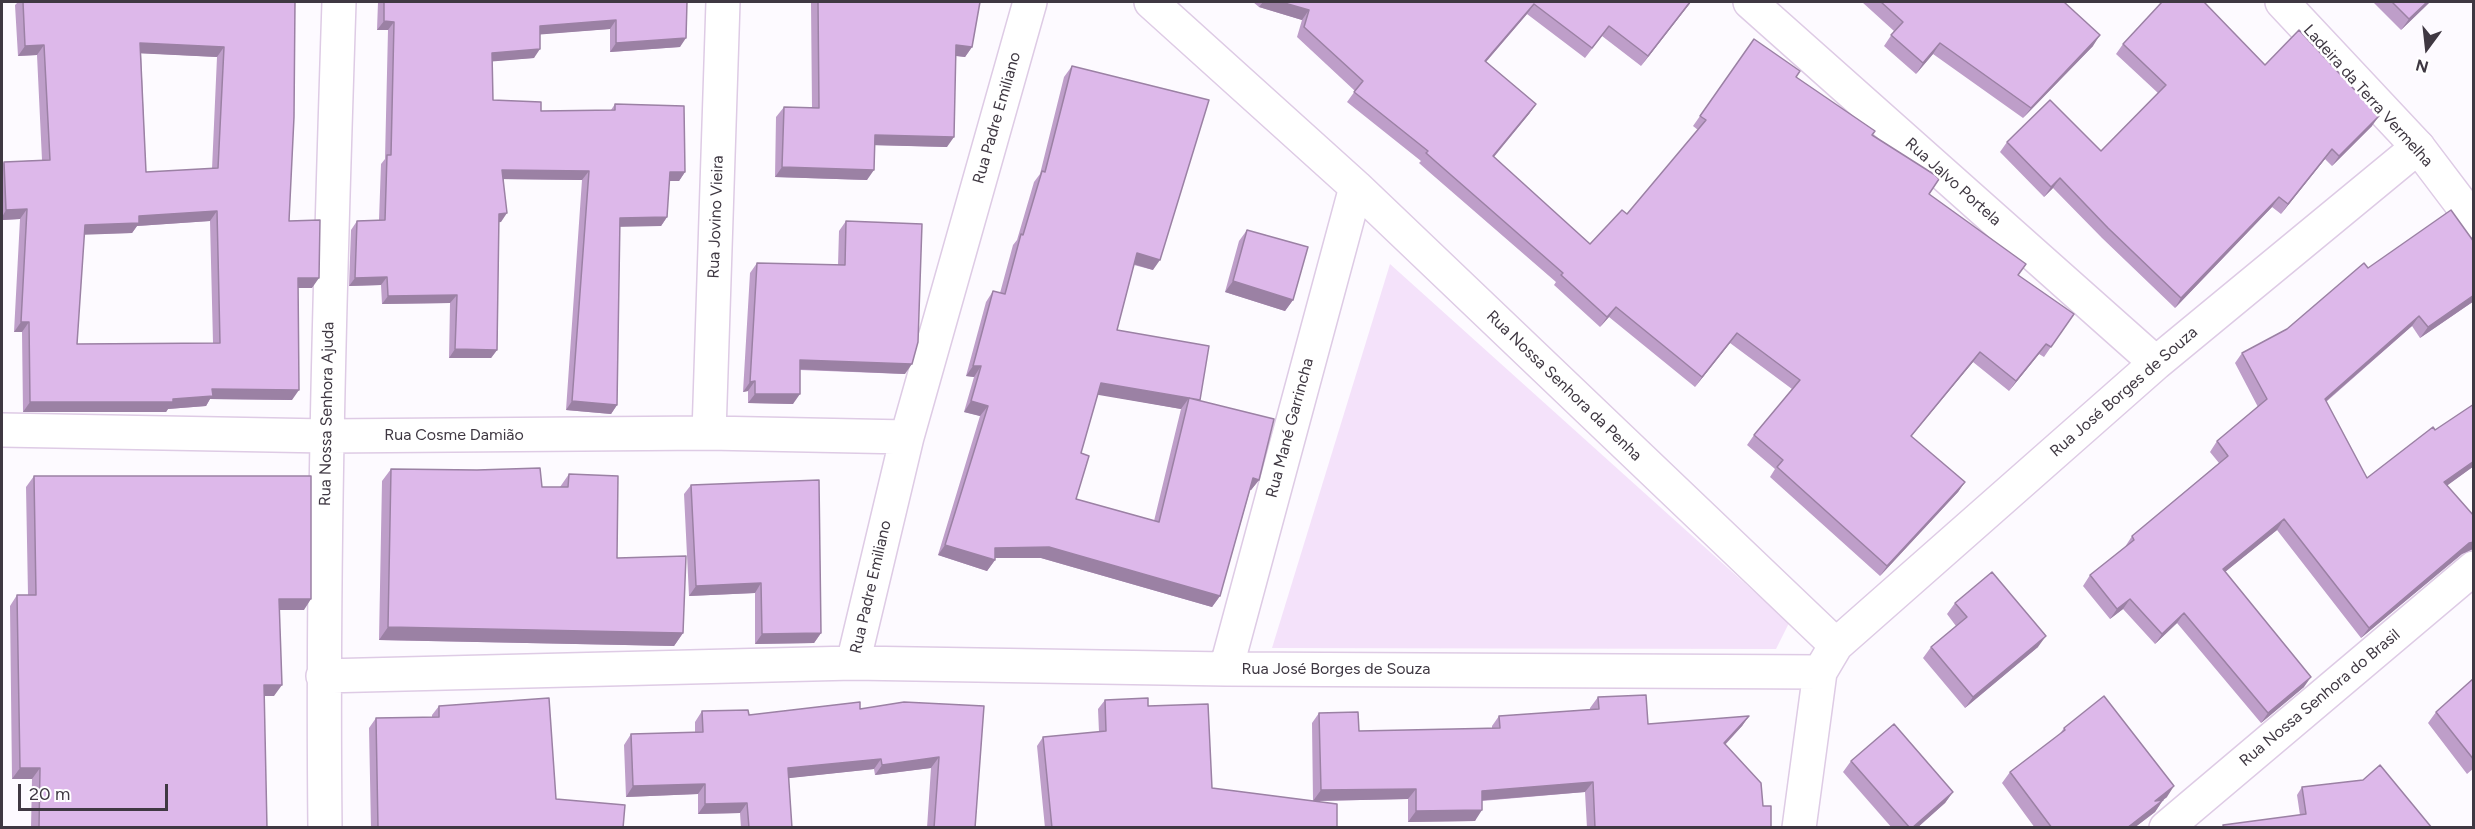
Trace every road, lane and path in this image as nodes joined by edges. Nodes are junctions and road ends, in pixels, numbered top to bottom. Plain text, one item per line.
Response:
1 (339, 2) edge
2 (723, 2) edge
3 (1030, 2) edge
4 (1151, 2) edge
5 (1750, 2) edge
6 (2283, 2) edge
7 (2418, 147) junction
8 (1356, 187) junction
9 (2474, 220) edge
10 (2156, 363) junction
11 (2, 430) edge
12 (709, 433) junction
13 (326, 436) junction
14 (907, 437) junction
15 (2474, 568) edge
16 (1828, 658) junction
17 (853, 663) junction
18 (1226, 669) junction
19 (323, 676) junction
20 (325, 828) edge
21 (1798, 828) edge
22 (2166, 828) edge

1 - 13 street, Rua Nossa Senhora Ajuda
2 - 12 street, Rua Jovino Vieira
3 - 14 street, Rua Padre Emiliano
4 - 8 street, Rua Nossa Senhora da Penha
5 - 10 street, Rua Jalvo Portela
6 - 7 street, Ladeira da Terra Vermelha
7 - 9 street, Ladeira da Terra Vermelha
7 - 10 street, Rua José Borges de Souza
8 - 16 street, Rua Nossa Senhora da Penha
8 - 18 street, Rua Mané Garrincha
10 - 16 street, Rua José Borges de Souza
11 - 13 street, Rua Cosme Damião
12 - 13 street, Rua Cosme Damião
12 - 14 street, Rua Cosme Damião
13 - 19 street, Rua Nossa Senhora Ajuda
14 - 17 street, Rua Padre Emiliano
15 - 22 street, Rua Nossa Senhora do Brasil
16 - 18 street, Rua José Borges de Souza
16 - 21 street
17 - 18 street, Rua José Borges de Souza
17 - 19 street, Rua Padre Emiliano
19 - 20 street, Rua Nossa Senhora Ajuda

